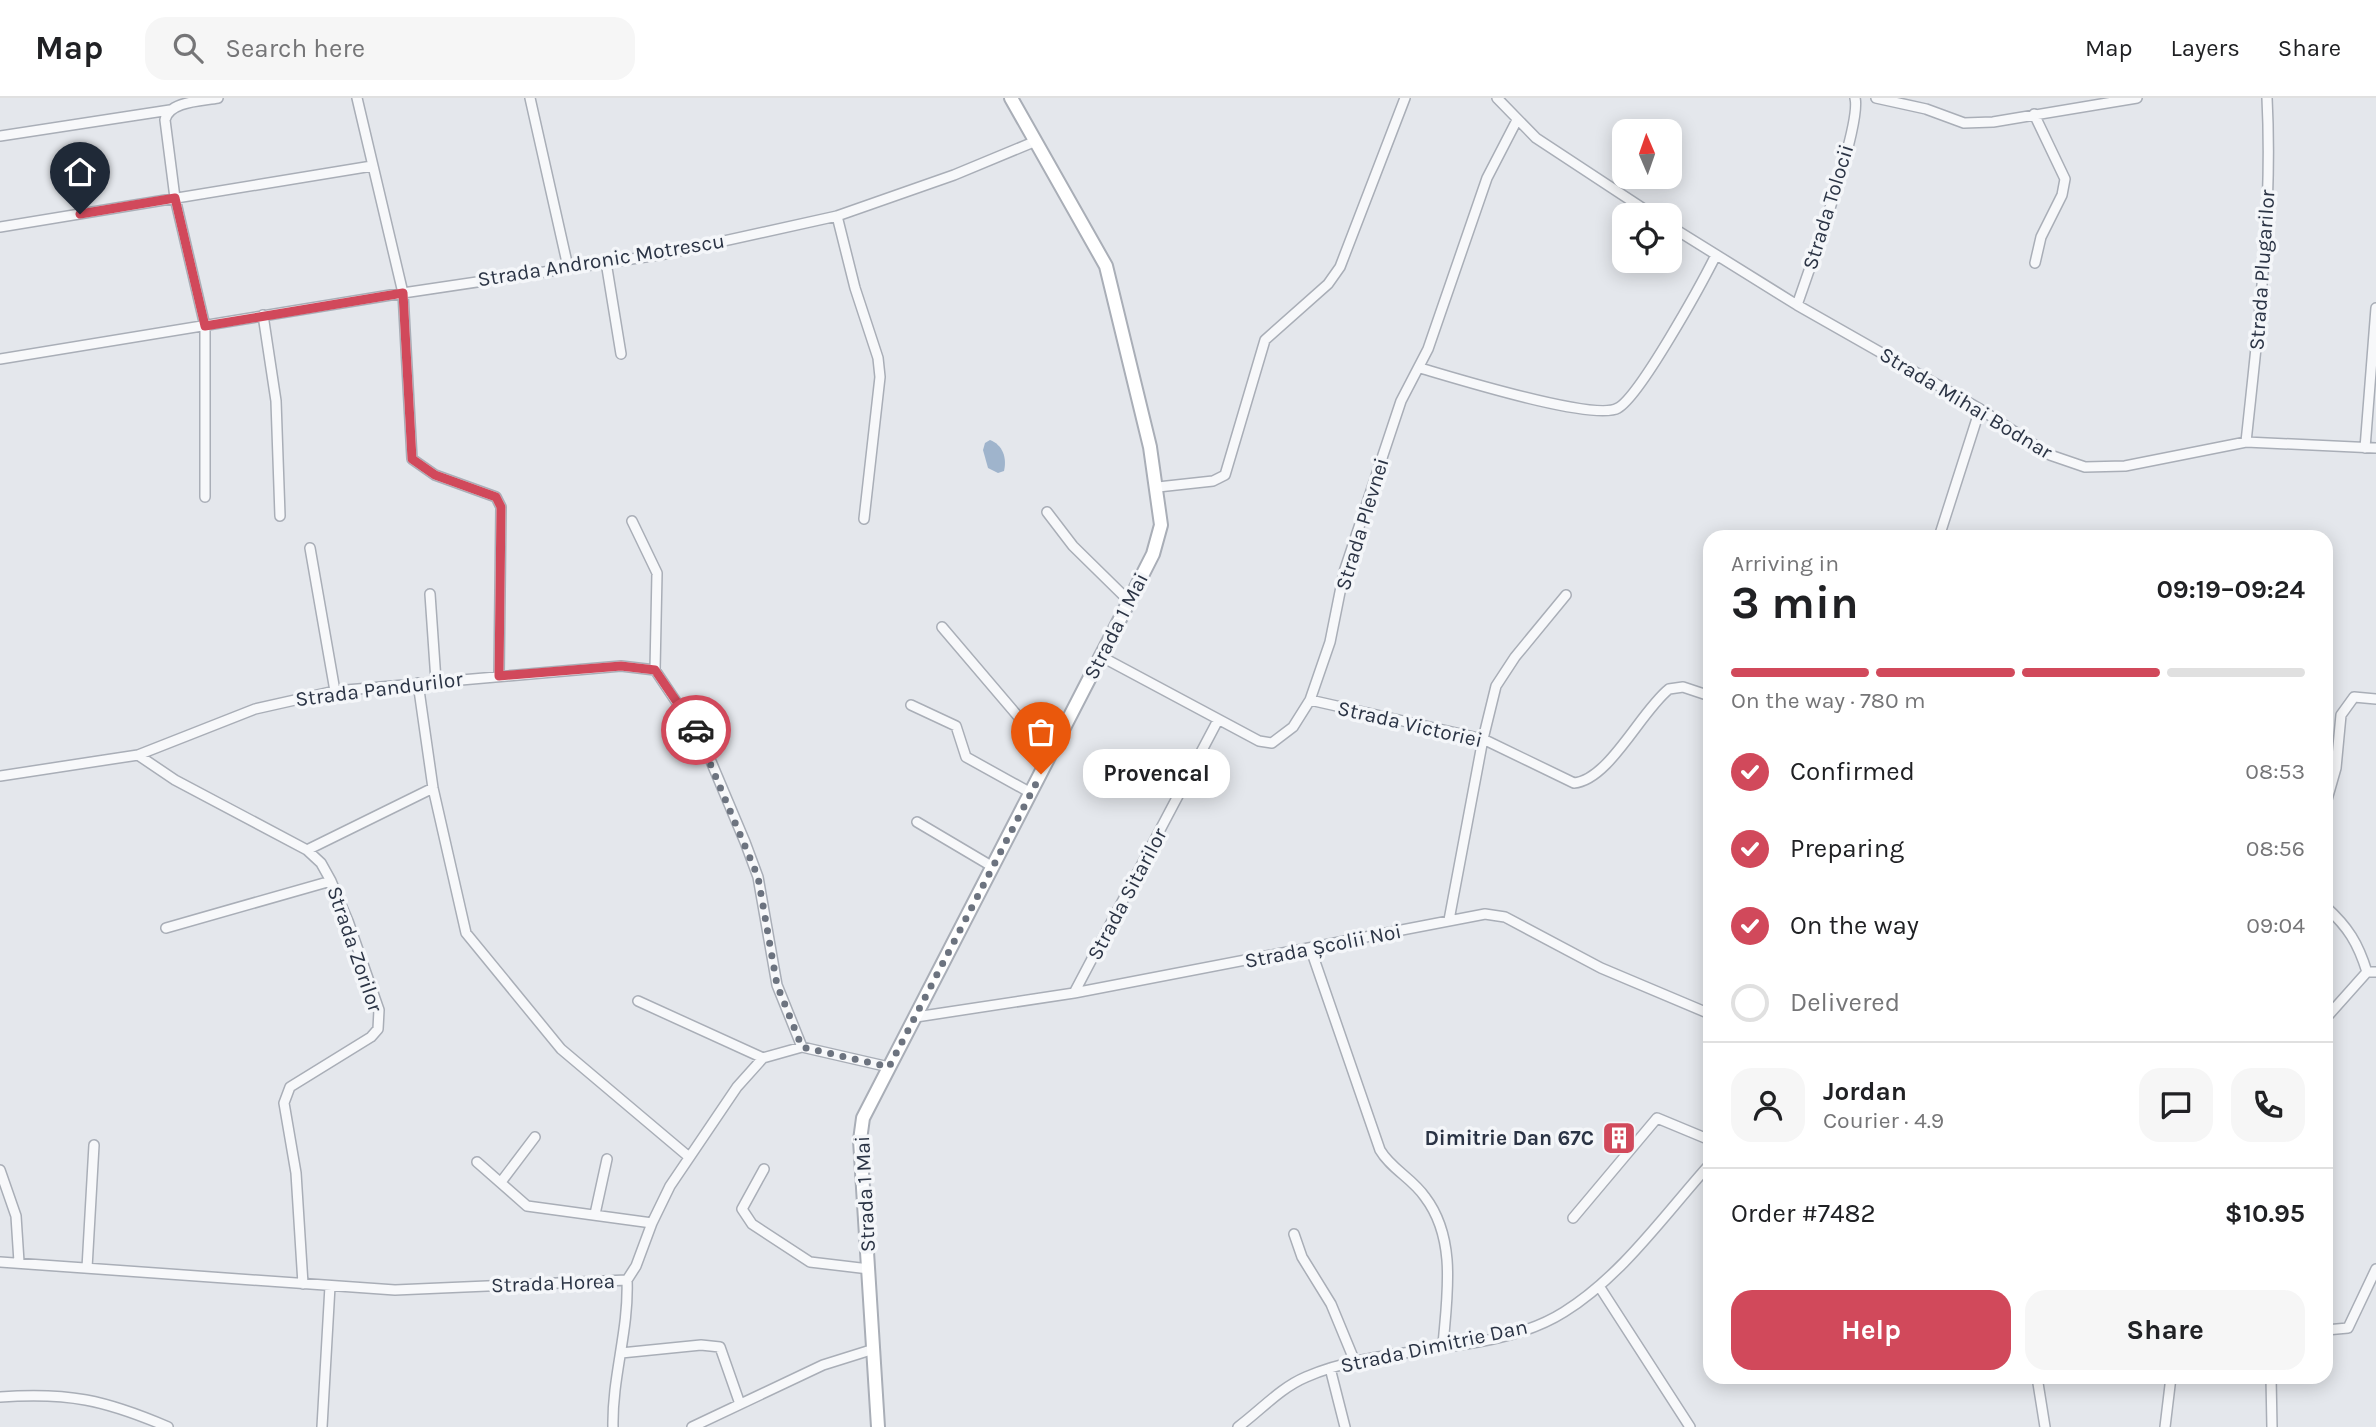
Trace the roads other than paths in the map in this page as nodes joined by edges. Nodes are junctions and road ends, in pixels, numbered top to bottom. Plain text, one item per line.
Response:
1 (218, 98) edge
2 (357, 98) edge
3 (530, 98) edge
4 (1011, 98) edge
5 (1405, 98) edge
6 (1497, 98) edge
7 (1875, 98) edge
8 (2137, 98) edge
9 (2267, 98) edge
10 (1857, 103) edge
11 (170, 110) junction
12 (2034, 114) junction
13 (1517, 120) junction
14 (0, 136) edge
15 (1036, 141) junction
16 (372, 166) junction
17 (175, 198) junction
18 (1635, 203) edge
19 (836, 216) junction
20 (0, 227) edge
21 (1682, 234) edge
22 (1716, 255) junction
23 (606, 262) junction
24 (2035, 263) dead end
25 (568, 267) junction
26 (403, 293) junction
27 (1797, 305) junction
28 (2376, 308) edge
29 (262, 315) junction
30 (205, 326) junction
31 (621, 354) dead end
32 (0, 359) edge
33 (1420, 368) junction
34 (1980, 409) junction
35 (2246, 442) junction
36 (2365, 447) junction
37 (2376, 448) edge
38 (1158, 487) junction
39 (205, 497) dead end
40 (1047, 512) dead end
41 (280, 516) dead end
42 (864, 519) dead end
43 (632, 521) dead end
44 (1941, 530) edge
45 (310, 548) dead end
46 (430, 594) dead end
47 (1566, 594) dead end
48 (1129, 601) junction
49 (942, 627) dead end
50 (1101, 657) junction
51 (655, 670) junction
52 (499, 676) junction
53 (436, 681) junction
54 (418, 683) junction
55 (335, 691) junction
56 (1703, 694) edge
57 (2376, 699) edge
58 (1310, 700) junction
59 (911, 705) dead end
60 (1218, 720) junction
61 (1483, 739) junction
62 (138, 755) junction
63 (1051, 755) junction
64 (0, 776) edge
65 (2333, 778) edge
66 (433, 788) junction
67 (1031, 793) junction
68 (917, 822) dead end
69 (307, 850) junction
70 (993, 867) junction
71 (331, 881) junction
72 (2333, 913) edge
73 (1449, 920) junction
74 (166, 928) dead end
75 (1311, 950) junction
76 (2372, 972) edge
77 (1074, 993) junction
78 (638, 1001) dead end
79 (1703, 1011) edge
80 (2333, 1011) edge
81 (916, 1017) junction
82 (802, 1047) junction
83 (763, 1058) junction
84 (889, 1067) junction
85 (535, 1137) dead end
86 (1703, 1137) edge
87 (94, 1145) dead end
88 (689, 1157) junction
89 (607, 1159) dead end
90 (477, 1163) dead end
91 (764, 1169) dead end
92 (0, 1170) edge
93 (1703, 1172) edge
94 (501, 1182) junction
95 (595, 1214) junction
96 (1573, 1218) dead end
97 (652, 1223) junction
98 (1294, 1234) dead end
99 (0, 1262) edge
100 (19, 1262) junction
101 (87, 1268) junction
102 (869, 1269) junction
103 (2376, 1269) edge
104 (626, 1280) junction
105 (303, 1284) junction
106 (330, 1286) junction
107 (1599, 1286) junction
108 (2333, 1329) edge
109 (1443, 1345) junction
110 (874, 1349) junction
111 (621, 1353) junction
112 (1355, 1362) junction
113 (1330, 1368) junction
114 (2038, 1384) edge
115 (2170, 1384) edge
116 (2271, 1384) edge
117 (0, 1397) edge
118 (740, 1404) junction
119 (168, 1427) edge
120 (322, 1427) edge
121 (613, 1427) edge
122 (692, 1427) edge
123 (878, 1427) edge
124 (1238, 1427) edge
125 (1345, 1427) edge
126 (1690, 1427) edge
127 (2045, 1427) edge
128 (2165, 1427) edge
129 (2272, 1427) edge

1 - 11 street
2 - 16 street
3 - 25 street
4 - 15 main road, Strada 1 Mai
5 - 38 street
6 - 13 street
7 - 10 street, Strada Tolocii
7 - 12 street, Strada Tolocii
8 - 12 street, Strada Tolocii
9 - 35 street, Strada Plugarilor
10 - 27 street, Strada Tolocii
11 - 14 street
11 - 17 street
12 - 24 street
13 - 18 street
13 - 33 street, Strada Plevnei
15 - 19 street, Strada Andronic Motrescu
15 - 38 main road, Strada 1 Mai
16 - 17 street
16 - 26 street
17 - 20 street
17 - 30 street
19 - 23 street, Strada Andronic Motrescu
19 - 42 street
21 - 22 street, Strada Mihai Bodnar
22 - 27 street, Strada Mihai Bodnar
22 - 33 street
23 - 25 street, Strada Andronic Motrescu
23 - 31 street
25 - 26 street, Strada Andronic Motrescu
26 - 29 street, Strada Andronic Motrescu
26 - 52 street
27 - 34 street, Strada Mihai Bodnar
28 - 36 street
29 - 30 street, Strada Andronic Motrescu
29 - 41 street
30 - 32 street, Strada Andronic Motrescu
30 - 39 street
33 - 58 street, Strada Plevnei
34 - 35 street, Strada Mihai Bodnar
34 - 44 street
35 - 36 street, Strada Mihai Bodnar
36 - 37 street, Strada Mihai Bodnar
38 - 48 main road, Strada 1 Mai
40 - 48 street
43 - 51 street
45 - 55 street
46 - 53 street
47 - 61 street
48 - 50 main road, Strada 1 Mai
49 - 63 street
50 - 60 street, Strada Plevnei
50 - 63 main road, Strada 1 Mai
51 - 52 street, Strada Pandurilor
51 - 82 street
52 - 53 street, Strada Pandurilor
53 - 54 street, Strada Pandurilor
54 - 55 street, Strada Pandurilor
54 - 66 street
55 - 62 street, Strada Pandurilor
56 - 61 street, Strada Victoriei
57 - 65 street
58 - 60 street, Strada Plevnei
58 - 61 street, Strada Victoriei
59 - 67 street
60 - 77 street, Strada Sitarilor
61 - 73 street
62 - 64 street, Strada Pandurilor
62 - 69 street, Strada Zorilor
63 - 67 main road, Strada 1 Mai
66 - 69 street
66 - 88 street
67 - 70 main road, Strada 1 Mai
68 - 70 street
69 - 71 street, Strada Zorilor
70 - 81 main road, Strada 1 Mai
71 - 74 street
71 - 105 street, Strada Zorilor
72 - 76 street
73 - 75 street, Strada Școlii Noi
73 - 79 street, Strada Școlii Noi
75 - 77 street, Strada Școlii Noi
75 - 109 street
76 - 80 street
77 - 81 street, Strada Școlii Noi
78 - 83 street
81 - 84 main road, Strada 1 Mai
82 - 83 street
82 - 84 street
83 - 88 street, Strada Horea
84 - 102 main road, Strada 1 Mai
85 - 94 street
86 - 96 street
87 - 101 street
88 - 97 street, Strada Horea
89 - 95 street
90 - 94 street
91 - 102 street
92 - 100 street
93 - 107 street, Strada Dimitrie Dan
94 - 95 street
95 - 97 street
97 - 104 street, Strada Horea
98 - 112 street
99 - 100 street, Strada Horea
100 - 101 street, Strada Horea
101 - 105 street, Strada Horea
102 - 110 main road, Strada 1 Mai
103 - 108 street
104 - 106 street, Strada Horea
104 - 111 street
105 - 106 street, Strada Horea
106 - 120 street
107 - 109 street, Strada Dimitrie Dan
107 - 126 street
109 - 112 street, Strada Dimitrie Dan
110 - 118 street
110 - 123 main road, Strada 1 Mai
111 - 118 street
111 - 121 street
112 - 113 street, Strada Dimitrie Dan
113 - 124 street, Strada Dimitrie Dan
113 - 125 street
114 - 127 street
115 - 128 street
116 - 129 street
117 - 119 street
118 - 122 street

